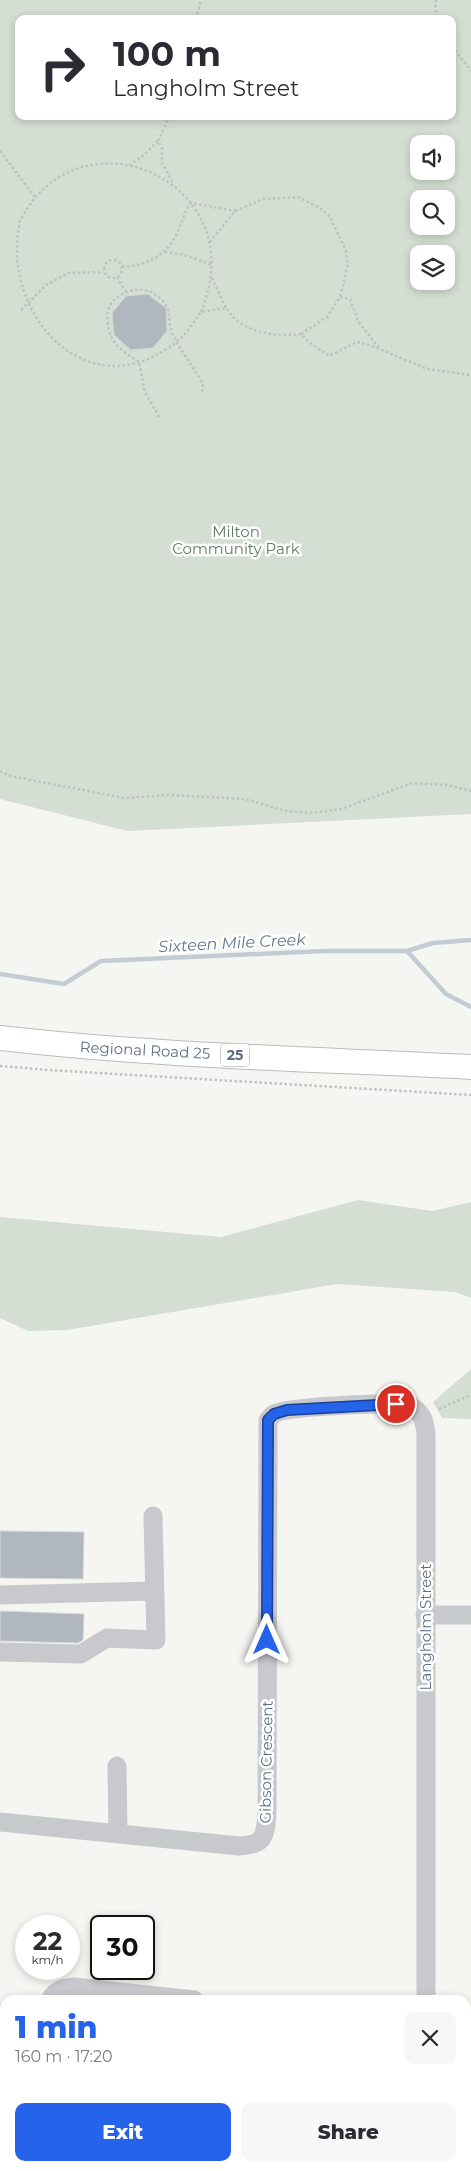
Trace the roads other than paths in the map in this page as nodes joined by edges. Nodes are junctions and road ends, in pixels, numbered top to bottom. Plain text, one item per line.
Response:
1 (0, 1038) edge
2 (471, 1067) edge
3 (268, 1420) joint
4 (153, 1516) dead end
5 (154, 1591) junction
6 (0, 1595) edge
7 (471, 1614) edge
8 (425, 1615) junction
9 (0, 1652) edge
10 (117, 1766) dead end
11 (0, 1822) edge
12 (118, 1834) junction
13 (53, 1995) edge
14 (151, 1995) edge
15 (426, 1995) edge

1 - 2 main road, Regional Road 25 / 25
3 - 8 street, Langholm Street
3 - 12 street, Gibson Crescent
4 - 5 street
5 - 6 street
5 - 9 street
7 - 8 street
8 - 15 street, Langholm Street
10 - 12 street
11 - 12 street, Gibson Crescent
13 - 14 street

